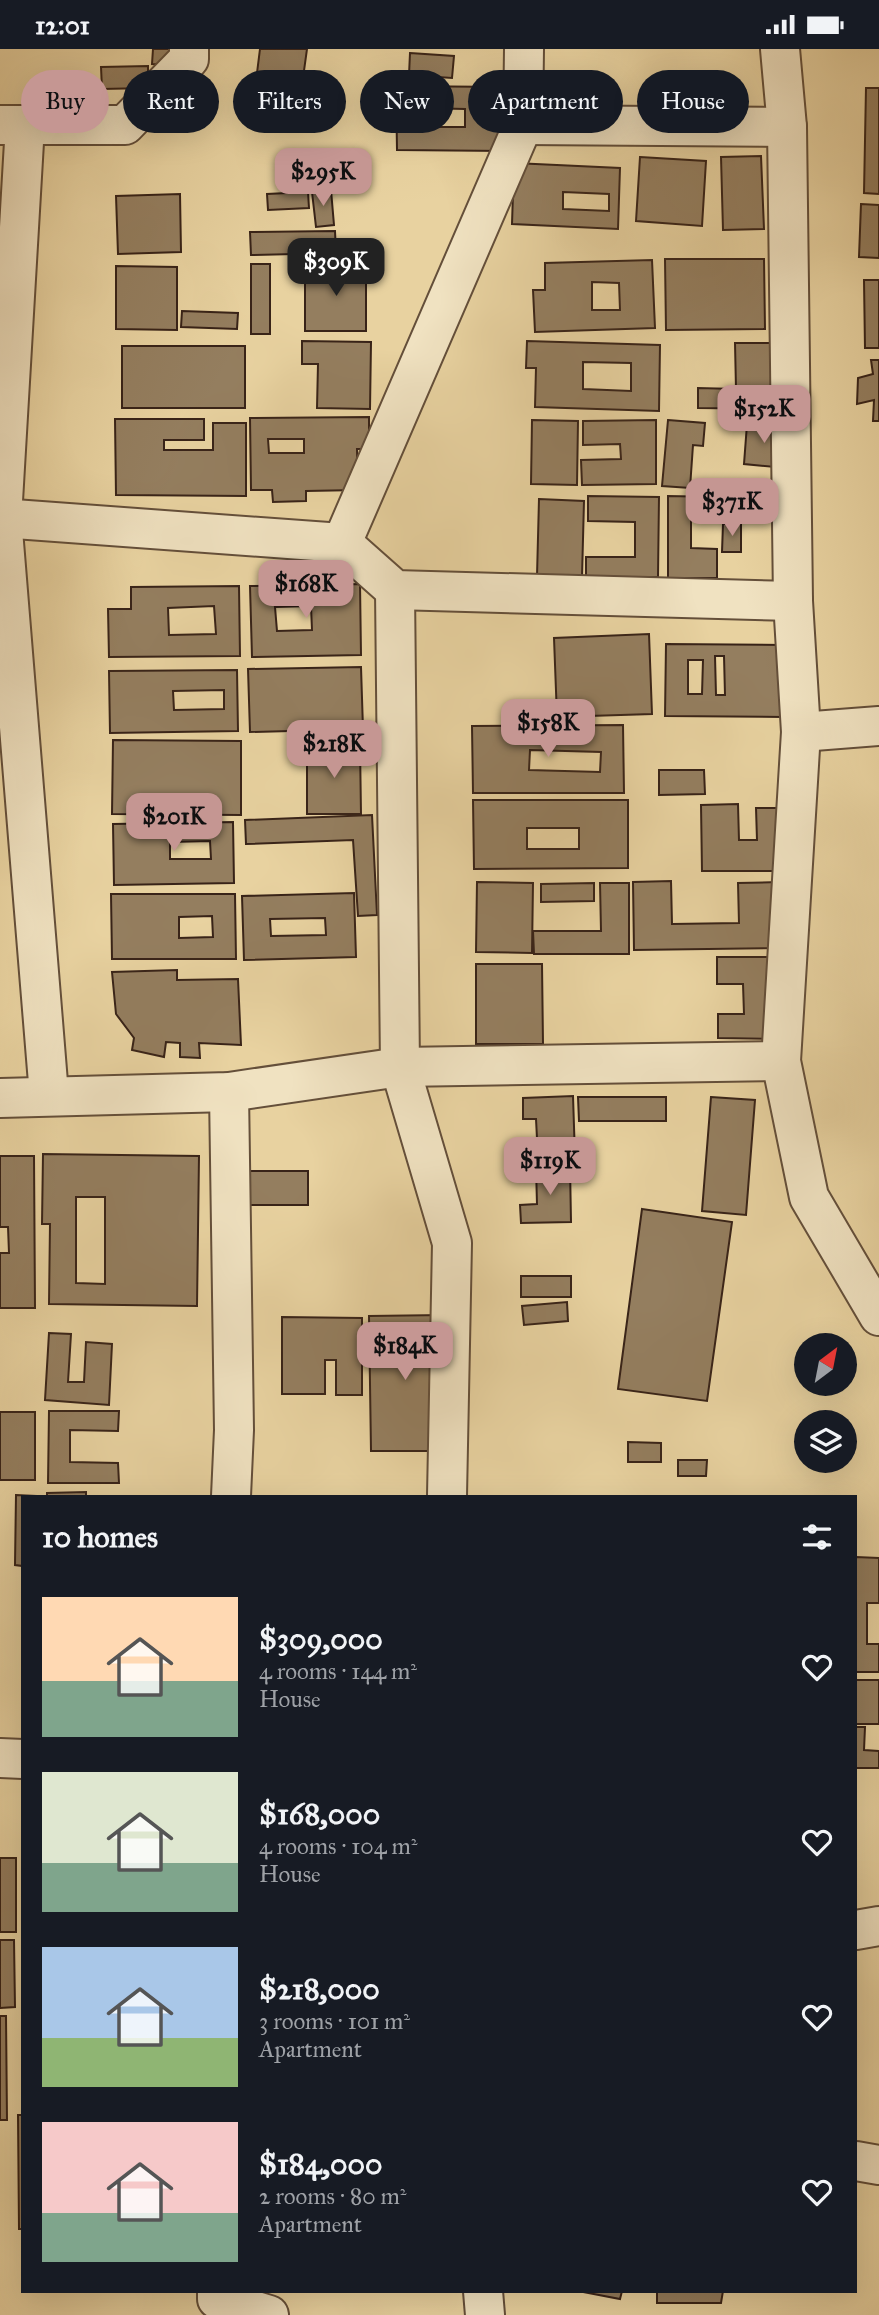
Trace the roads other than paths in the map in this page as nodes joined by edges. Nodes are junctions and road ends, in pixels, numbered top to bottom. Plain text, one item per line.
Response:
1 (190, 49) edge
2 (524, 49) edge
3 (780, 49) edge
4 (524, 70) edge
5 (13, 125) edge
6 (623, 126) edge
7 (787, 127) junction
8 (520, 133) edge
9 (1, 518) edge
10 (342, 543) junction
11 (395, 590) junction
12 (793, 601) junction
13 (879, 726) edge
14 (801, 732) junction
15 (781, 1061) junction
16 (400, 1067) junction
17 (229, 1092) junction
18 (49, 1095) junction
19 (0, 1098) edge
20 (879, 1316) edge
21 (231, 1495) edge
22 (447, 1495) edge
23 (0, 1758) edge
24 (21, 1759) edge
25 (879, 1926) edge
26 (857, 1930) edge
27 (857, 2161) edge
28 (879, 2165) edge
29 (217, 2293) edge
30 (483, 2293) edge
31 (269, 2315) edge
32 (485, 2315) edge

1 - 5 street
2 - 4 street
3 - 7 street
5 - 9 street
6 - 7 street
7 - 12 street
8 - 10 street
9 - 10 street
9 - 18 street
10 - 11 street
11 - 12 street
11 - 16 street
12 - 14 street
13 - 14 street
14 - 15 street
15 - 16 street
15 - 20 street
16 - 17 street
16 - 22 street
17 - 18 street
17 - 21 street
18 - 19 street
23 - 24 street
25 - 26 street
27 - 28 street
29 - 31 street
30 - 32 street

